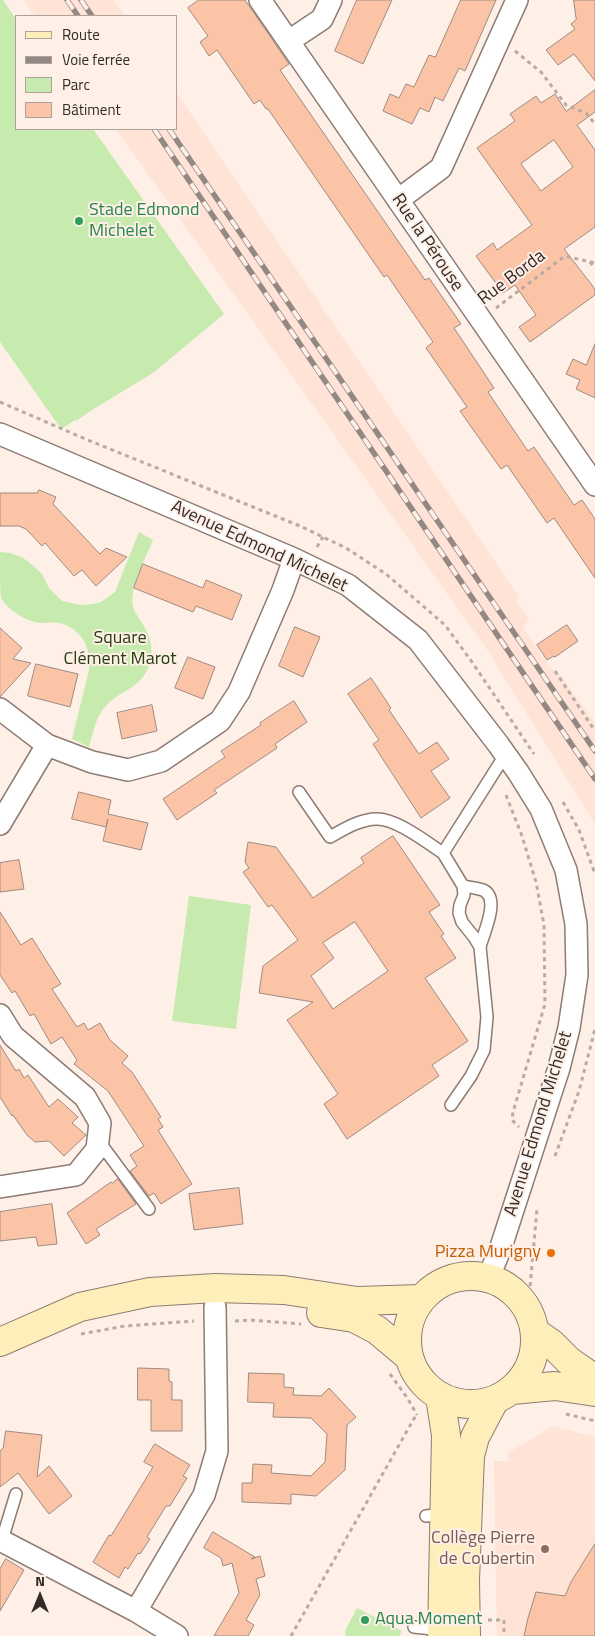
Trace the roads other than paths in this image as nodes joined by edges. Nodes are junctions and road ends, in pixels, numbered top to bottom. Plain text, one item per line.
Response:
1 (260, 0) edge
2 (331, 0) edge
3 (517, 0) edge
4 (289, 41) junction
5 (398, 200) junction
6 (0, 434) edge
7 (595, 485) edge
8 (294, 559) junction
9 (0, 708) edge
10 (47, 745) junction
11 (506, 754) junction
12 (299, 792) dead end
13 (0, 824) edge
14 (443, 853) junction
15 (463, 886) junction
16 (480, 947) junction
17 (0, 1015) edge
18 (451, 1105) dead end
19 (98, 1140) junction
20 (0, 1187) edge
21 (149, 1209) dead end
22 (488, 1278) junction
23 (420, 1299) junction
24 (215, 1306) junction
25 (531, 1321) junction
26 (7, 1339) edge
27 (408, 1356) junction
28 (595, 1379) edge
29 (595, 1392) edge
30 (503, 1395) junction
31 (440, 1397) junction
32 (16, 1494) dead end
33 (1, 1540) edge
34 (136, 1611) junction
35 (414, 1627) dead end
36 (458, 1631) edge
37 (177, 1636) edge

1 - 4 street, Rue la Pérouse
2 - 4 street
3 - 5 street
4 - 5 street, Rue la Pérouse
5 - 7 street, Rue la Pérouse
6 - 8 street, Avenue Edmond Michelet
8 - 10 street
8 - 11 street, Avenue Edmond Michelet
9 - 10 street
10 - 13 street
11 - 14 lane
11 - 22 street, Avenue Edmond Michelet
12 - 14 lane
14 - 15 lane
15 - 16 lane
15 - 16 lane
16 - 18 lane
17 - 19 street
19 - 20 street
19 - 21 lane
22 - 23 main road
22 - 25 main road
23 - 26 main road
23 - 27 main road
24 - 26 main road
24 - 27 main road
24 - 34 street
25 - 28 main road
25 - 30 main road
27 - 31 main road
29 - 30 main road
30 - 31 main road
30 - 36 main road
31 - 36 main road
32 - 33 lane
33 - 34 street
34 - 37 street
35 - 36 lane

